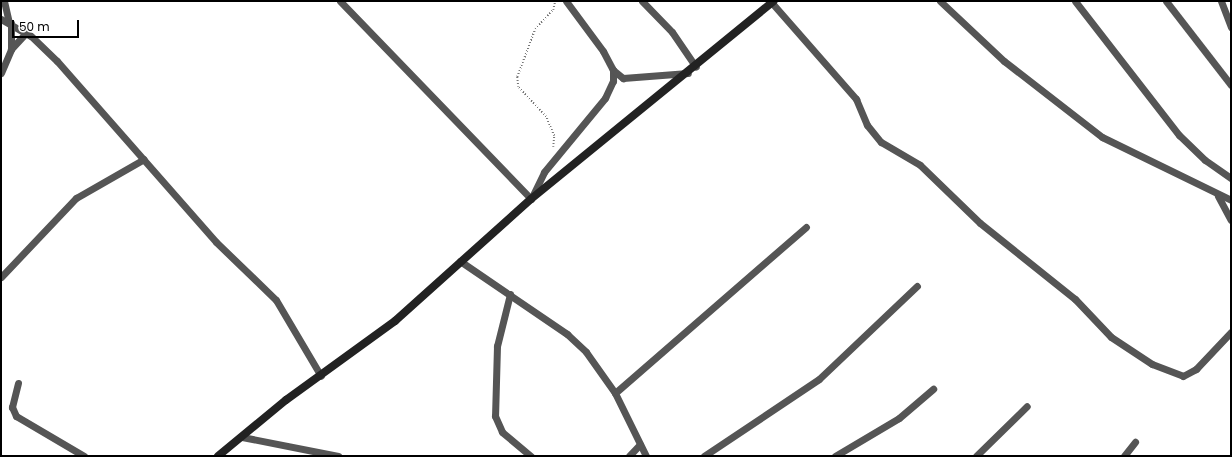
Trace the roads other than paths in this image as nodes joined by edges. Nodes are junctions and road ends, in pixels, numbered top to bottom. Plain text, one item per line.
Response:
1 (4, 1) edge
2 (340, 1) edge
3 (642, 1) edge
4 (940, 1) edge
5 (1166, 1) edge
6 (1221, 1) edge
7 (570, 2) edge
8 (773, 2) edge
9 (1076, 2) edge
10 (1, 19) edge
11 (10, 23) junction
12 (1231, 27) edge
13 (26, 33) junction
14 (11, 49) junction
15 (613, 70) junction
16 (692, 70) junction
17 (1, 73) edge
18 (1231, 85) edge
19 (144, 159) junction
20 (1231, 178) edge
21 (1218, 196) junction
22 (531, 198) junction
23 (1231, 200) edge
24 (1231, 220) edge
25 (806, 227) dead end
26 (460, 261) junction
27 (1, 277) edge
28 (918, 286) dead end
29 (510, 294) junction
30 (1231, 332) edge
31 (321, 376) junction
32 (18, 383) dead end
33 (933, 389) dead end
34 (615, 393) junction
35 (1028, 406) dead end
36 (242, 437) junction
37 (1135, 442) dead end
38 (640, 444) junction
39 (84, 456) edge
40 (218, 456) edge
41 (338, 456) edge
42 (531, 456) edge
43 (629, 456) edge
44 (646, 456) edge
45 (704, 456) edge
46 (835, 456) edge
47 (976, 456) edge
48 (1124, 456) edge

1 - 11 street
2 - 22 street
3 - 16 street
4 - 21 street
5 - 18 street
6 - 12 street
7 - 15 street
8 - 16 street
8 - 30 street
9 - 20 street
10 - 11 street
11 - 13 street
11 - 14 street
13 - 14 street
13 - 19 street
14 - 17 street
15 - 16 street
15 - 22 street
16 - 22 street
19 - 27 street
19 - 31 street
21 - 23 street
21 - 24 street
22 - 26 street
25 - 34 street
26 - 29 street
26 - 31 street
28 - 45 street
29 - 34 street
29 - 42 street
31 - 36 street
32 - 39 street
33 - 46 street
34 - 38 street
35 - 47 street
36 - 40 street
36 - 41 street
37 - 48 street
38 - 43 street
38 - 44 street

